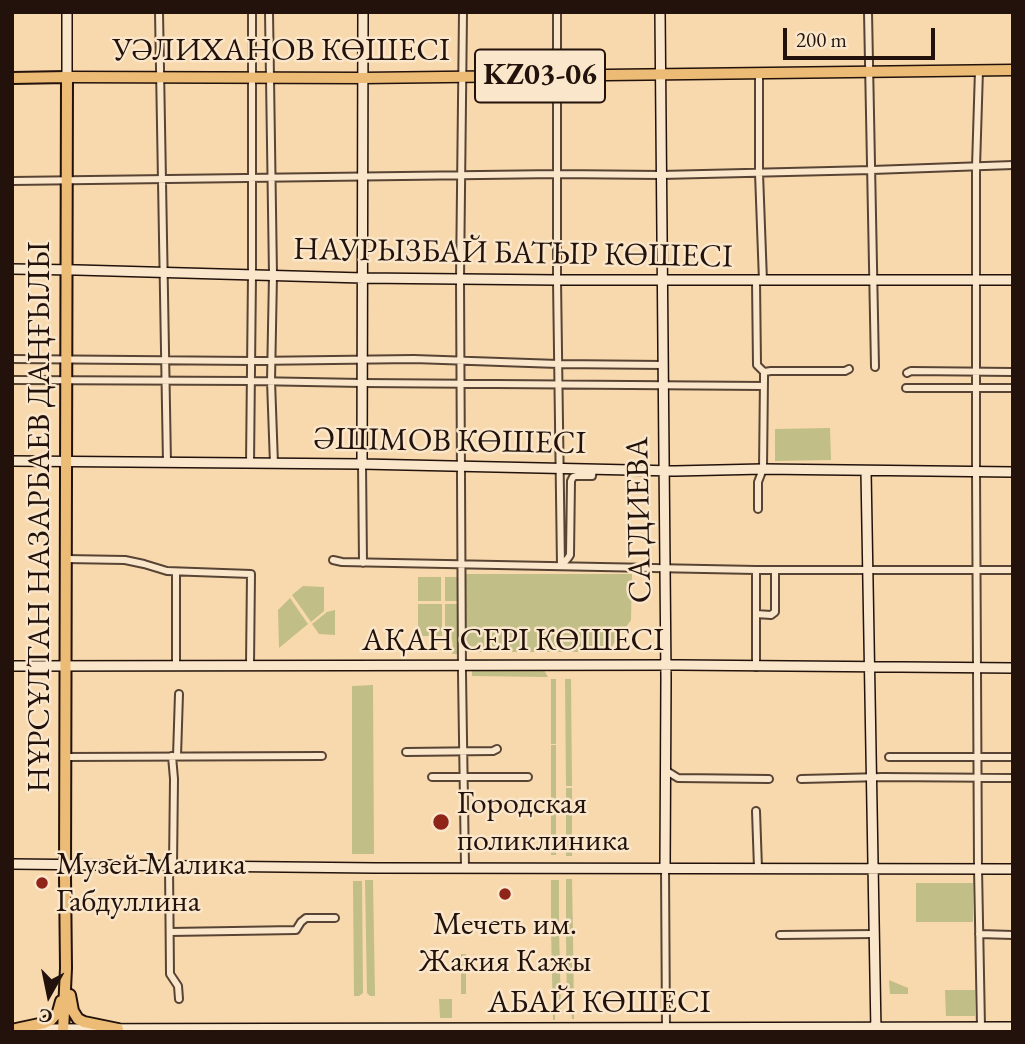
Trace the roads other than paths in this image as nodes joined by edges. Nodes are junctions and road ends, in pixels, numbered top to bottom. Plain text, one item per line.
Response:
1 (67, 12) edge
2 (159, 12) edge
3 (252, 12) edge
4 (269, 12) edge
5 (363, 12) edge
6 (463, 12) edge
7 (557, 12) edge
8 (660, 12) edge
9 (868, 12) edge
10 (1013, 70) edge
11 (979, 71) junction
12 (870, 72) junction
13 (759, 73) junction
14 (660, 75) junction
15 (558, 76) junction
16 (67, 77) junction
17 (462, 77) junction
18 (12, 78) edge
19 (161, 78) junction
20 (251, 78) junction
21 (270, 78) junction
22 (363, 78) junction
23 (1013, 165) edge
24 (976, 167) junction
25 (872, 170) junction
26 (760, 173) junction
27 (558, 174) junction
28 (661, 175) junction
29 (461, 176) junction
30 (363, 177) junction
31 (252, 178) junction
32 (272, 178) junction
33 (163, 179) junction
34 (67, 180) junction
35 (12, 181) edge
36 (12, 269) edge
37 (66, 270) junction
38 (163, 272) junction
39 (252, 275) junction
40 (273, 275) junction
41 (363, 278) junction
42 (460, 279) junction
43 (557, 280) junction
44 (1013, 280) edge
45 (662, 281) junction
46 (760, 281) junction
47 (873, 281) junction
48 (977, 281) junction
49 (12, 359) edge
50 (66, 360) junction
51 (363, 360) junction
52 (165, 361) junction
53 (252, 361) junction
54 (272, 361) junction
55 (461, 361) junction
56 (558, 364) junction
57 (663, 365) junction
58 (875, 367) dead end
59 (849, 369) dead end
60 (976, 371) junction
61 (764, 372) junction
62 (1013, 372) edge
63 (908, 373) dead end
64 (12, 380) edge
65 (165, 380) junction
66 (66, 381) junction
67 (251, 381) junction
68 (271, 381) junction
69 (362, 383) junction
70 (461, 384) junction
71 (559, 385) junction
72 (663, 386) junction
73 (764, 386) junction
74 (906, 388) dead end
75 (976, 388) junction
76 (1013, 388) edge
77 (12, 461) edge
78 (66, 462) junction
79 (167, 463) junction
80 (250, 464) junction
81 (274, 464) junction
82 (362, 464) junction
83 (462, 467) junction
84 (561, 468) junction
85 (593, 469) junction
86 (763, 469) junction
87 (663, 471) junction
88 (866, 471) junction
89 (976, 471) junction
90 (1013, 472) edge
91 (758, 509) dead end
92 (66, 559) junction
93 (333, 560) dead end
94 (363, 563) junction
95 (462, 564) junction
96 (561, 565) junction
97 (665, 568) junction
98 (756, 570) junction
99 (775, 570) junction
100 (868, 570) junction
101 (977, 570) junction
102 (1013, 570) edge
103 (176, 572) junction
104 (756, 614) junction
105 (176, 664) junction
106 (250, 665) junction
107 (462, 665) junction
108 (666, 665) junction
109 (12, 666) edge
110 (66, 666) junction
111 (756, 667) junction
112 (869, 668) junction
113 (977, 668) junction
114 (1013, 668) edge
115 (179, 694) dead end
116 (497, 749) dead end
117 (464, 751) junction
118 (406, 752) dead end
119 (174, 756) junction
120 (322, 756) dead end
121 (65, 757) junction
122 (889, 757) dead end
123 (978, 757) junction
124 (1013, 757) edge
125 (665, 770) junction
126 (465, 776) junction
127 (432, 777) dead end
128 (528, 777) dead end
129 (871, 778) junction
130 (978, 778) junction
131 (1013, 778) edge
132 (769, 779) dead end
133 (801, 779) dead end
134 (756, 811) dead end
135 (12, 864) edge
136 (65, 864) junction
137 (171, 866) junction
138 (465, 867) junction
139 (665, 868) junction
140 (758, 868) junction
141 (873, 868) junction
142 (978, 869) junction
143 (1013, 869) edge
144 (335, 918) dead end
145 (170, 932) junction
146 (874, 934) junction
147 (979, 934) junction
148 (780, 935) dead end
149 (1013, 935) edge
150 (66, 968) junction
151 (179, 999) dead end
152 (981, 1027) junction
153 (1013, 1027) edge
154 (666, 1028) junction
155 (14, 1029) edge
156 (63, 1029) edge
157 (118, 1029) junction
158 (876, 1030) edge
159 (34, 1032) edge
160 (102, 1032) edge

1 - 16 street, НҰРСҰЛТАН НАЗАРБАЕВ ДАҢҒЫЛЫ
2 - 19 street
3 - 20 street
4 - 21 street
5 - 22 street
6 - 17 street
7 - 15 street
8 - 14 street, САГДИЕВА
9 - 12 street
10 - 11 main road, УӘЛИХАНОВ КӨШЕСІ / KZ03-06
11 - 12 main road, УӘЛИХАНОВ КӨШЕСІ / KZ03-06
11 - 24 street
12 - 13 main road, УӘЛИХАНОВ КӨШЕСІ / KZ03-06
12 - 25 street
13 - 14 main road, УӘЛИХАНОВ КӨШЕСІ / KZ03-06
13 - 26 street
14 - 15 main road, УӘЛИХАНОВ КӨШЕСІ / KZ03-06
14 - 28 street, САГДИЕВА
15 - 17 main road, УӘЛИХАНОВ КӨШЕСІ / KZ03-06
15 - 27 street
16 - 18 highway, УӘЛИХАНОВ КӨШЕСІ
16 - 19 main road, УӘЛИХАНОВ КӨШЕСІ / KZ03-06
16 - 34 highway, НҰРСҰЛТАН НАЗАРБАЕВ ДАҢҒЫЛЫ
17 - 22 main road, УӘЛИХАНОВ КӨШЕСІ / KZ03-06
17 - 29 street
19 - 20 main road, УӘЛИХАНОВ КӨШЕСІ / KZ03-06
19 - 33 street
20 - 21 main road, УӘЛИХАНОВ КӨШЕСІ / KZ03-06
20 - 31 street
21 - 22 main road, УӘЛИХАНОВ КӨШЕСІ / KZ03-06
21 - 32 street
22 - 30 street
23 - 24 street
24 - 25 street
24 - 48 street
25 - 26 street
25 - 47 street
26 - 28 street
26 - 46 street
27 - 28 street
27 - 29 street
27 - 43 street
28 - 45 street, САГДИЕВА
29 - 30 street
29 - 42 street
30 - 32 street
30 - 41 street
31 - 32 street
31 - 33 street
31 - 39 street
32 - 40 street
33 - 34 street
33 - 38 street
34 - 35 street
34 - 37 highway, НҰРСҰЛТАН НАЗАРБАЕВ ДАҢҒЫЛЫ
36 - 37 street, НАУРЫЗБАЙ БАТЫР КӨШЕСІ
37 - 38 street, НАУРЫЗБАЙ БАТЫР КӨШЕСІ
37 - 50 highway, НҰРСҰЛТАН НАЗАРБАЕВ ДАҢҒЫЛЫ
38 - 39 street, НАУРЫЗБАЙ БАТЫР КӨШЕСІ
38 - 52 street
39 - 40 street, НАУРЫЗБАЙ БАТЫР КӨШЕСІ
39 - 53 street
40 - 41 street, НАУРЫЗБАЙ БАТЫР КӨШЕСІ
40 - 54 street
41 - 42 street, НАУРЫЗБАЙ БАТЫР КӨШЕСІ
41 - 51 street
42 - 43 street, НАУРЫЗБАЙ БАТЫР КӨШЕСІ
42 - 55 street
43 - 45 street, НАУРЫЗБАЙ БАТЫР КӨШЕСІ
43 - 56 street
44 - 48 street, НАУРЫЗБАЙ БАТЫР КӨШЕСІ
45 - 46 street, НАУРЫЗБАЙ БАТЫР КӨШЕСІ
45 - 57 street, САГДИЕВА
46 - 47 street, НАУРЫЗБАЙ БАТЫР КӨШЕСІ
46 - 61 street
47 - 48 street, НАУРЫЗБАЙ БАТЫР КӨШЕСІ
47 - 58 street
48 - 60 street
49 - 50 street
50 - 52 street
50 - 66 highway, НҰРСҰЛТАН НАЗАРБАЕВ ДАҢҒЫЛЫ
51 - 54 street
51 - 55 street
51 - 69 street
52 - 53 street
52 - 65 street
53 - 54 street
53 - 67 street
54 - 68 street
55 - 56 street
55 - 70 street
56 - 57 street
56 - 71 street
57 - 72 street, САГДИЕВА
59 - 61 street
60 - 62 street
60 - 63 street
60 - 75 street
61 - 73 street
64 - 66 street
65 - 66 street
65 - 67 street
65 - 79 street
66 - 78 highway, НҰРСҰЛТАН НАЗАРБАЕВ ДАҢҒЫЛЫ
67 - 68 street
67 - 80 street
68 - 69 street
68 - 81 street
69 - 70 street
69 - 82 street
70 - 71 street
70 - 83 street
71 - 72 street
71 - 84 street
72 - 73 street
72 - 87 street, САГДИЕВА
73 - 86 street
74 - 75 street
75 - 76 street
75 - 89 street
77 - 78 street, ӘШІМОВ КӨШЕСІ
78 - 79 street, ӘШІМОВ КӨШЕСІ
78 - 92 highway, НҰРСҰЛТАН НАЗАРБАЕВ ДАҢҒЫЛЫ
79 - 80 street, ӘШІМОВ КӨШЕСІ
80 - 81 street, ӘШІМОВ КӨШЕСІ
81 - 82 street, ӘШІМОВ КӨШЕСІ
82 - 83 street, ӘШІМОВ КӨШЕСІ
82 - 94 street
83 - 84 street, ӘШІМОВ КӨШЕСІ
83 - 95 street
84 - 85 street, ӘШІМОВ КӨШЕСІ
84 - 96 street
85 - 87 street, ӘШІМОВ КӨШЕСІ
85 - 96 street
86 - 87 street, ӘШІМОВ КӨШЕСІ
86 - 88 street, ӘШІМОВ КӨШЕСІ
86 - 91 street
87 - 97 street, САГДИЕВА
88 - 89 street, ӘШІМОВ КӨШЕСІ
88 - 100 street
89 - 90 street, ӘШІМОВ КӨШЕСІ
89 - 101 street
92 - 103 street
92 - 110 highway, НҰРСҰЛТАН НАЗАРБАЕВ ДАҢҒЫЛЫ
93 - 94 street
94 - 95 street
95 - 96 street
95 - 107 street
96 - 97 street
97 - 98 street
97 - 108 street, САГДИЕВА
98 - 99 street
98 - 104 street
99 - 100 street
99 - 104 street
100 - 101 street
100 - 112 street
101 - 102 street
101 - 113 street
103 - 105 street
103 - 106 street
104 - 111 street
105 - 106 street, АҚАН СЕРІ КӨШЕСІ
105 - 110 street, АҚАН СЕРІ КӨШЕСІ
106 - 107 street, АҚАН СЕРІ КӨШЕСІ
107 - 108 street, АҚАН СЕРІ КӨШЕСІ
107 - 117 street
108 - 111 street, АҚАН СЕРІ КӨШЕСІ
108 - 125 street, САГДИЕВА
109 - 110 street, АҚАН СЕРІ КӨШЕСІ
110 - 121 highway, НҰРСҰЛТАН НАЗАРБАЕВ ДАҢҒЫЛЫ
111 - 112 street, АҚАН СЕРІ КӨШЕСІ
112 - 113 street, АҚАН СЕРІ КӨШЕСІ
112 - 129 street
113 - 114 street, АҚАН СЕРІ КӨШЕСІ
113 - 123 street
115 - 119 street
116 - 117 street
117 - 118 street
117 - 126 street
119 - 120 street
119 - 121 street
119 - 137 street
121 - 136 highway, НҰРСҰЛТАН НАЗАРБАЕВ ДАҢҒЫЛЫ
122 - 123 street
123 - 124 street
123 - 130 street
125 - 132 street
125 - 139 street, САГДИЕВА
126 - 127 street
126 - 128 street
126 - 138 street
129 - 130 street
129 - 133 street
129 - 141 street
130 - 131 street
130 - 142 street
134 - 140 street
135 - 136 street
136 - 137 street
136 - 150 highway, НҰРСҰЛТАН НАЗАРБАЕВ ДАҢҒЫЛЫ
137 - 138 street
137 - 145 street
138 - 139 street
139 - 140 street
139 - 154 street, САГДИЕВА
140 - 141 street
141 - 142 street
141 - 146 street
142 - 143 street
142 - 147 street
144 - 145 street
145 - 151 street
146 - 148 street
146 - 158 street
147 - 149 street
147 - 152 street
150 - 155 highway
150 - 156 highway, НҰРСҰЛТАН НАЗАРБАЕВ ДАҢҒЫЛЫ
150 - 157 highway
152 - 153 street, АБАЙ КӨШЕСІ
152 - 158 street, АБАЙ КӨШЕСІ
154 - 157 street, АБАЙ КӨШЕСІ
154 - 158 street, АБАЙ КӨШЕСІ
155 - 156 street, АБАЙ КӨШЕСІ
155 - 159 highway
156 - 157 street, АБАЙ КӨШЕСІ
157 - 160 highway

